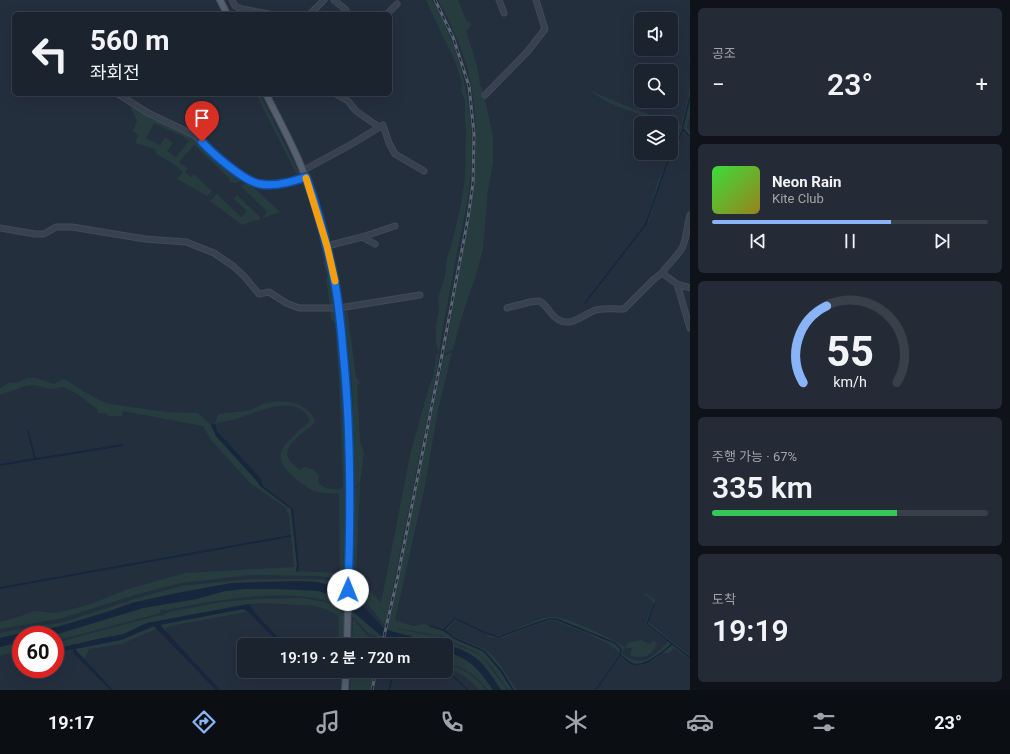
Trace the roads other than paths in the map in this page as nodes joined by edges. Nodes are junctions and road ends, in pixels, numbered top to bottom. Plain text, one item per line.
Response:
1 (220, 0) edge
2 (232, 0) edge
3 (324, 0) edge
4 (334, 0) edge
5 (499, 0) edge
6 (536, 0) edge
7 (397, 4) dead end
8 (226, 12) edge
9 (258, 12) edge
10 (312, 12) edge
11 (346, 12) edge
12 (389, 12) edge
13 (504, 13) dead end
14 (485, 95) dead end
15 (121, 96) edge
16 (267, 96) edge
17 (339, 96) edge
18 (379, 127) junction
19 (424, 171) dead end
20 (305, 173) junction
21 (690, 215) edge
22 (395, 226) dead end
23 (0, 228) edge
24 (362, 237) junction
25 (376, 244) dead end
26 (327, 246) junction
27 (662, 273) junction
28 (677, 284) junction
29 (690, 288) edge
30 (420, 296) dead end
31 (339, 308) junction
32 (507, 308) dead end
33 (690, 328) edge
34 (346, 638) edge
35 (346, 678) edge
36 (345, 690) edge

1 - 8 main road
2 - 9 street
3 - 10 street
4 - 11 street
5 - 13 street
6 - 14 street
7 - 12 street
15 - 20 street
16 - 20 main road
17 - 18 street
18 - 19 street
18 - 20 street
20 - 26 main road
21 - 27 street
22 - 24 street
23 - 31 street
24 - 25 street
24 - 26 street
26 - 31 main road
27 - 28 street
27 - 32 street
28 - 29 street
28 - 33 street
30 - 31 street
31 - 34 main road
35 - 36 main road

